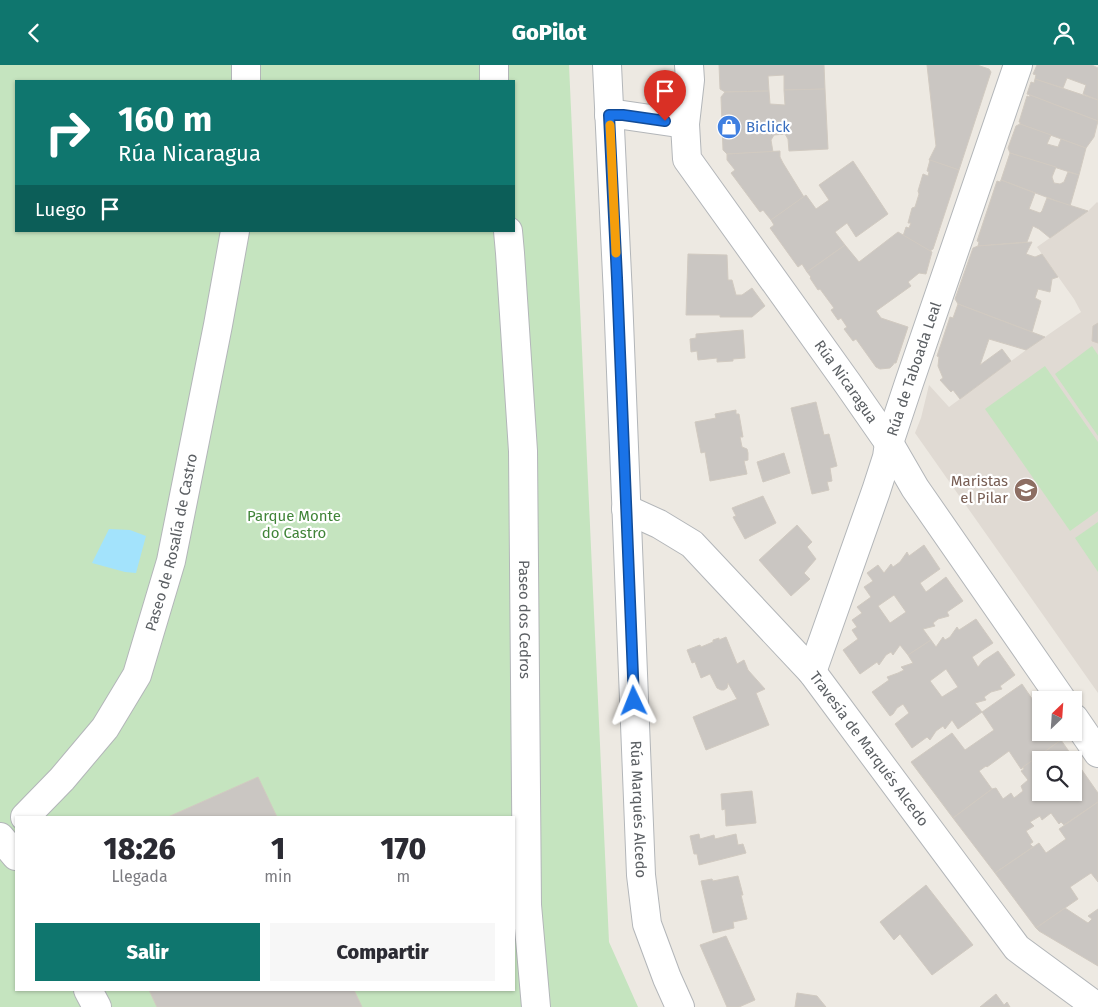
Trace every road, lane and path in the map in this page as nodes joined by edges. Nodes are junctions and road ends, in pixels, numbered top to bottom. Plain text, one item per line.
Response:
1 (246, 65) edge
2 (494, 65) edge
3 (607, 65) edge
4 (690, 65) edge
5 (1018, 65) edge
6 (246, 80) edge
7 (494, 80) edge
8 (609, 115) junction
9 (685, 124) junction
10 (235, 232) edge
11 (508, 232) edge
12 (889, 443) junction
13 (626, 509) junction
14 (812, 672) junction
15 (1056, 691) edge
16 (1082, 730) edge
17 (1098, 753) edge
18 (26, 816) edge
19 (89, 991) edge
20 (97, 1007) edge
21 (536, 1007) edge
22 (680, 1007) edge
23 (1097, 1007) edge

1 - 6 street
2 - 7 street
3 - 8 street, Rúa Marqués Alcedo
4 - 9 street, Rúa Nicaragua
5 - 12 street, Rúa de Taboada Leal
8 - 9 street
8 - 13 street, Rúa Marqués Alcedo
9 - 12 street, Rúa Nicaragua
10 - 18 street, Paseo de Rosalía de Castro
11 - 21 street, Paseo dos Cedros
12 - 14 street, Rúa de Taboada Leal
12 - 15 street, Rúa Nicaragua
13 - 14 street, Travesía de Marqués Alcedo
13 - 22 street, Rúa Marqués Alcedo
14 - 23 street, Travesía de Marqués Alcedo
16 - 17 street
19 - 20 street

